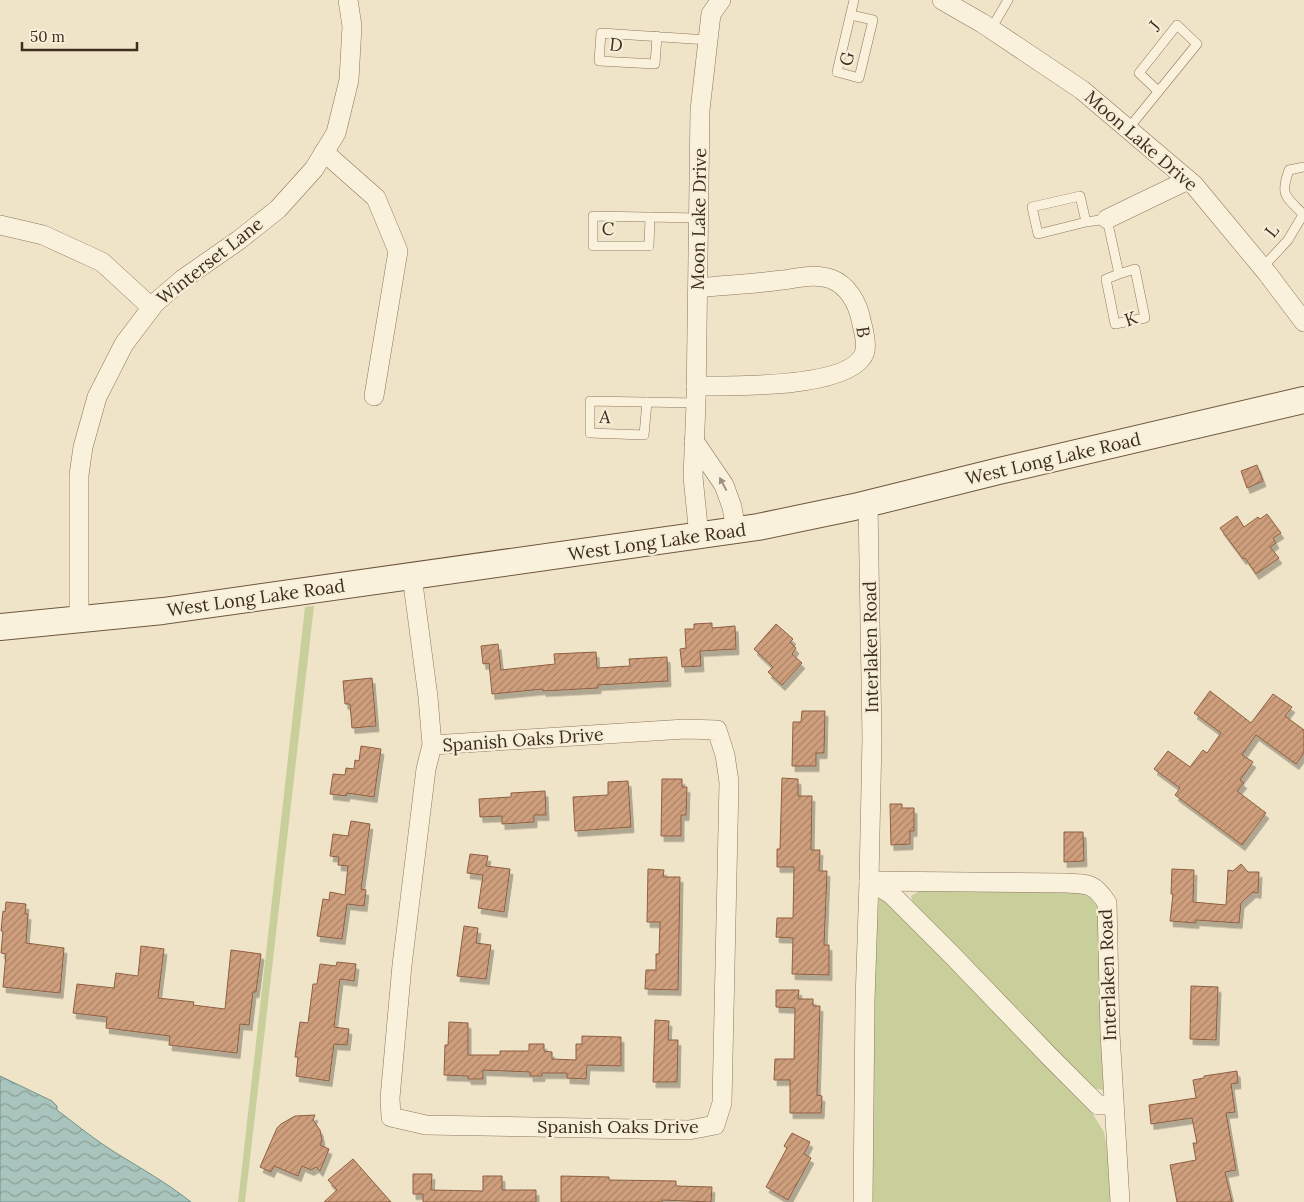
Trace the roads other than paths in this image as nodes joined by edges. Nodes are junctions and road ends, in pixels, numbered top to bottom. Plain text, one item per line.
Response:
1 (348, 0) edge
2 (721, 0) edge
3 (854, 0) edge
4 (942, 0) edge
5 (1008, 0) edge
6 (851, 14) junction
7 (991, 29) junction
8 (657, 36) junction
9 (708, 40) junction
10 (1158, 91) junction
11 (1128, 128) junction
12 (324, 152) junction
13 (1304, 167) edge
14 (1188, 180) junction
15 (1304, 213) edge
16 (650, 217) junction
17 (699, 218) junction
18 (1107, 219) junction
19 (1086, 222) junction
20 (0, 225) edge
21 (1263, 267) junction
22 (1119, 274) junction
23 (698, 288) junction
24 (151, 307) junction
25 (1304, 322) edge
26 (696, 395) junction
27 (374, 396) dead end
28 (1304, 400) edge
29 (646, 402) junction
30 (694, 441) junction
31 (868, 504) junction
32 (736, 530) junction
33 (698, 536) junction
34 (412, 576) junction
35 (79, 620) junction
36 (0, 628) edge
37 (432, 745) junction
38 (870, 881) junction
39 (1114, 1105) junction
40 (863, 1202) edge
41 (1120, 1202) edge

1 - 12 street, Winterset Lane
2 - 9 street, Moon Lake Drive
3 - 6 lane, G
4 - 7 street, Moon Lake Drive
5 - 7 lane
6 - 6 lane, G
7 - 11 street, Moon Lake Drive
8 - 8 lane, D
8 - 9 lane, D
9 - 17 street, Moon Lake Drive
10 - 10 lane, J
10 - 11 lane, J
11 - 14 street, Moon Lake Drive
12 - 24 street, Winterset Lane
12 - 27 street
13 - 15 lane, L
14 - 18 street
14 - 21 street, Moon Lake Drive
15 - 21 lane, L
16 - 16 lane, C
16 - 17 lane, C
17 - 23 street, Moon Lake Drive
18 - 19 lane
18 - 22 lane
19 - 19 lane
20 - 24 street
21 - 25 street, Moon Lake Drive
22 - 22 lane, K
23 - 26 street, Moon Lake Drive
23 - 26 street, B
24 - 35 street, Winterset Lane
26 - 29 lane, A
26 - 30 street, Moon Lake Drive
28 - 31 main road, West Long Lake Road
29 - 29 lane, A
32 -> 30 street
30 - 33 street, Moon Lake Drive
31 - 32 main road, West Long Lake Road
31 - 38 street, Interlaken Road
32 - 33 main road, West Long Lake Road
33 - 34 main road, West Long Lake Road
34 - 35 main road, West Long Lake Road
34 - 37 street, Spanish Oaks Drive
35 - 36 main road, West Long Lake Road
37 - 37 street, Spanish Oaks Drive
38 - 39 street
38 - 39 street, Interlaken Road
38 - 40 street, Interlaken Road
39 - 41 street, Interlaken Road

